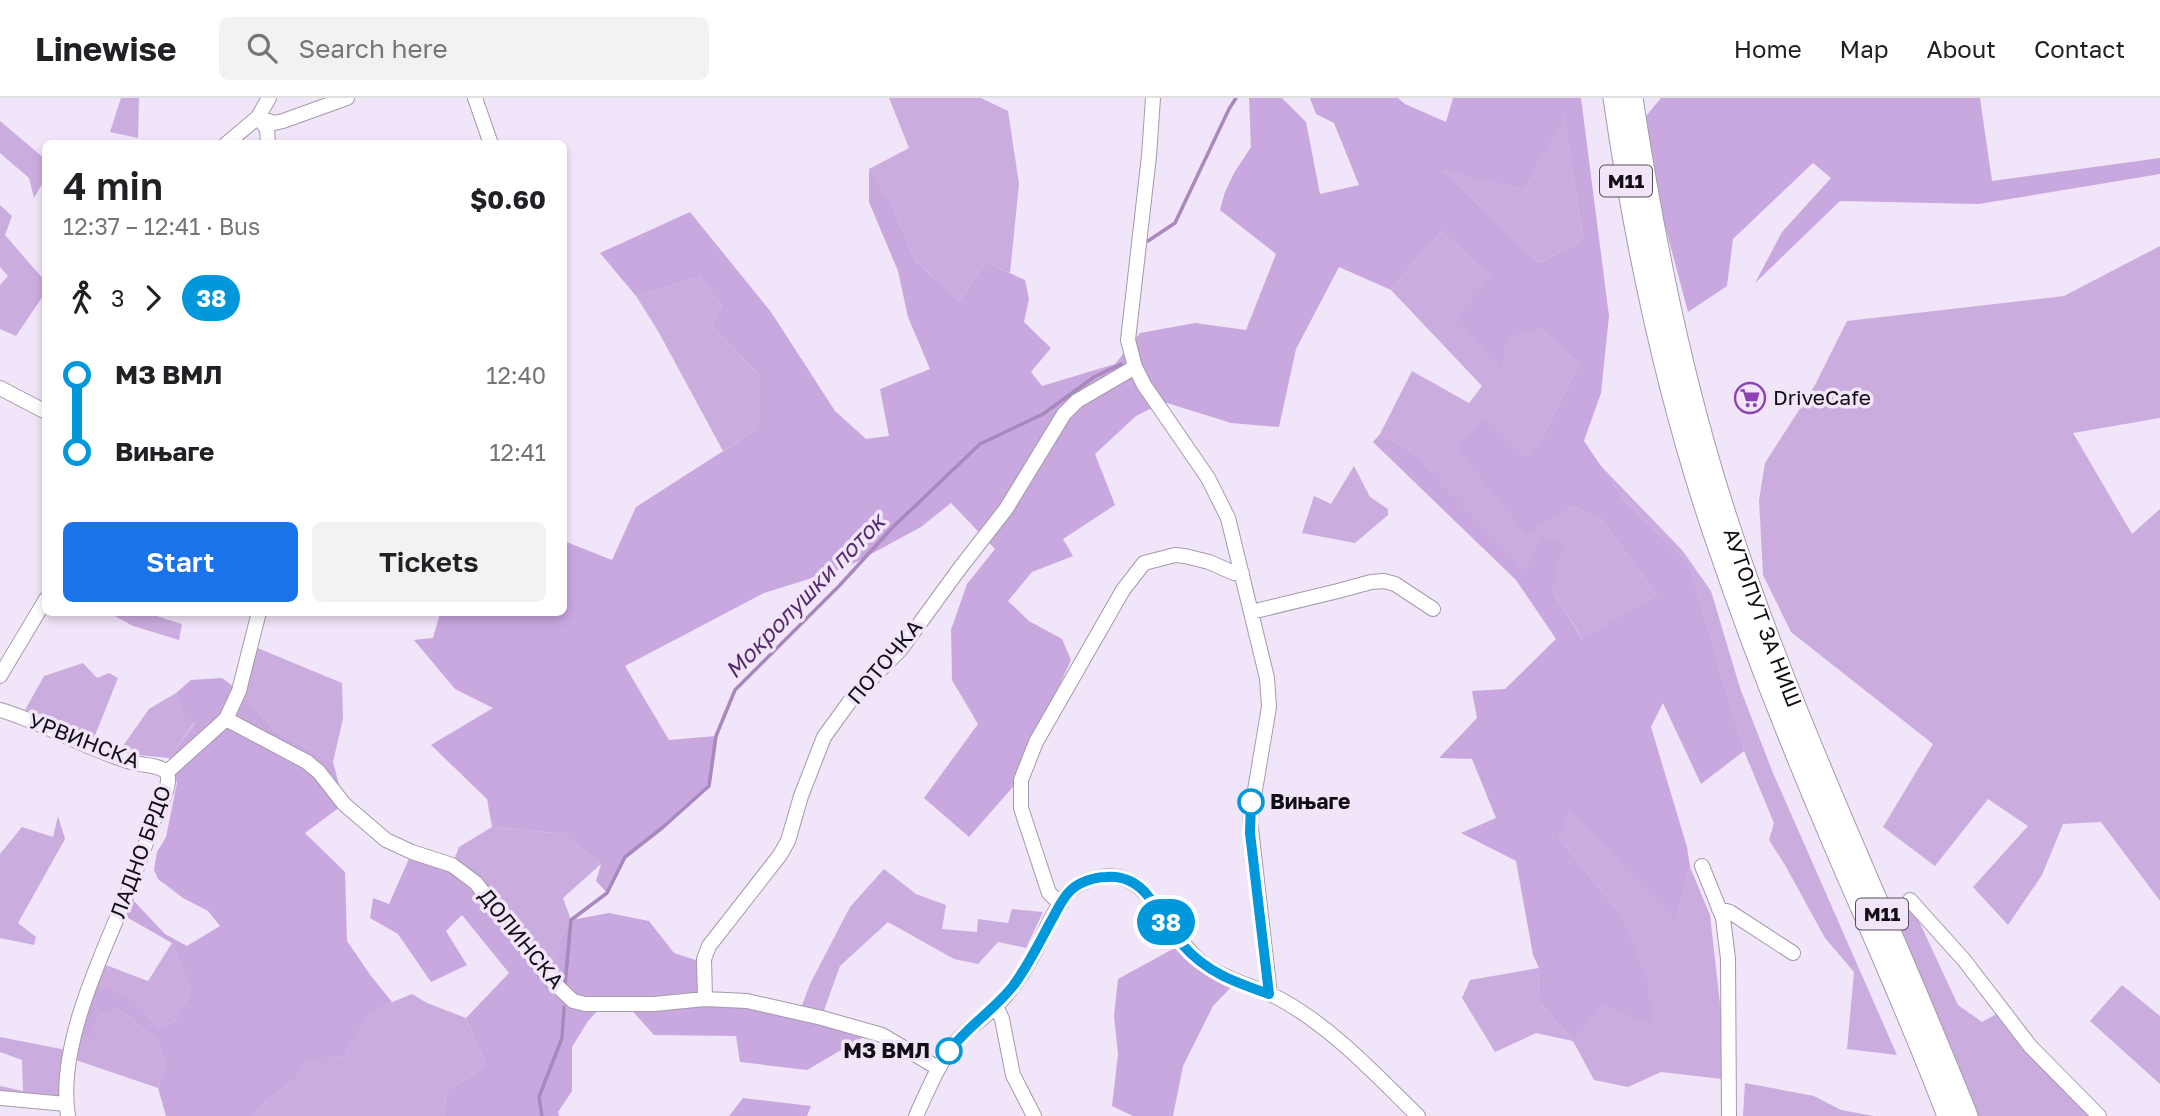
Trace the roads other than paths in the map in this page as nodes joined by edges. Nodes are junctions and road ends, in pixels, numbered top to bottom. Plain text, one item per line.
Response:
1 (269, 98) edge
2 (347, 98) edge
3 (475, 98) edge
4 (1153, 98) edge
5 (1614, 98) edge
6 (1632, 98) edge
7 (258, 117) junction
8 (231, 140) edge
9 (268, 140) edge
10 (490, 140) edge
11 (1135, 367) junction
12 (0, 388) edge
13 (42, 410) edge
14 (1242, 573) junction
15 (42, 606) edge
16 (1433, 609) dead end
17 (1251, 612) junction
18 (258, 616) edge
19 (0, 676) edge
20 (0, 710) edge
21 (226, 719) junction
22 (167, 772) junction
23 (1702, 866) dead end
24 (1910, 900) dead end
25 (1061, 904) junction
26 (1719, 909) junction
27 (1793, 953) dead end
28 (1269, 994) junction
29 (705, 999) junction
30 (996, 1006) junction
31 (938, 1068) junction
32 (0, 1098) edge
33 (67, 1110) edge
34 (916, 1116) edge
35 (1034, 1116) edge
36 (1418, 1116) edge
37 (1729, 1116) edge
38 (1948, 1116) edge
39 (1967, 1116) edge
40 (2099, 1116) edge

1 - 7 street
2 - 7 street
3 - 10 street
4 - 11 street
5 - 38 highway, АУТОПУТ ЗА НИШ / M11
6 - 39 highway, АУТОПУТ ЗА НИШ / M11
7 - 8 street
7 - 9 street
11 - 14 street
11 - 29 street, ПОТОЧКА
12 - 13 street
14 - 17 street
14 - 25 street
15 - 19 street
16 - 17 street
17 - 28 street
18 - 21 street, ЛАДНО БРДО
20 - 22 street, УРВИНСКА
21 - 22 street, ЛАДНО БРДО
21 - 29 street, ДОЛИНСКА
22 - 33 street, ЛАДНО БРДО
23 - 26 street
24 - 40 street
25 - 28 street
25 - 30 street
26 - 27 street
26 - 37 street
28 - 36 street
29 - 31 street, ДОЛИНСКА
30 - 31 street
30 - 35 street
31 - 34 street
32 - 33 street

